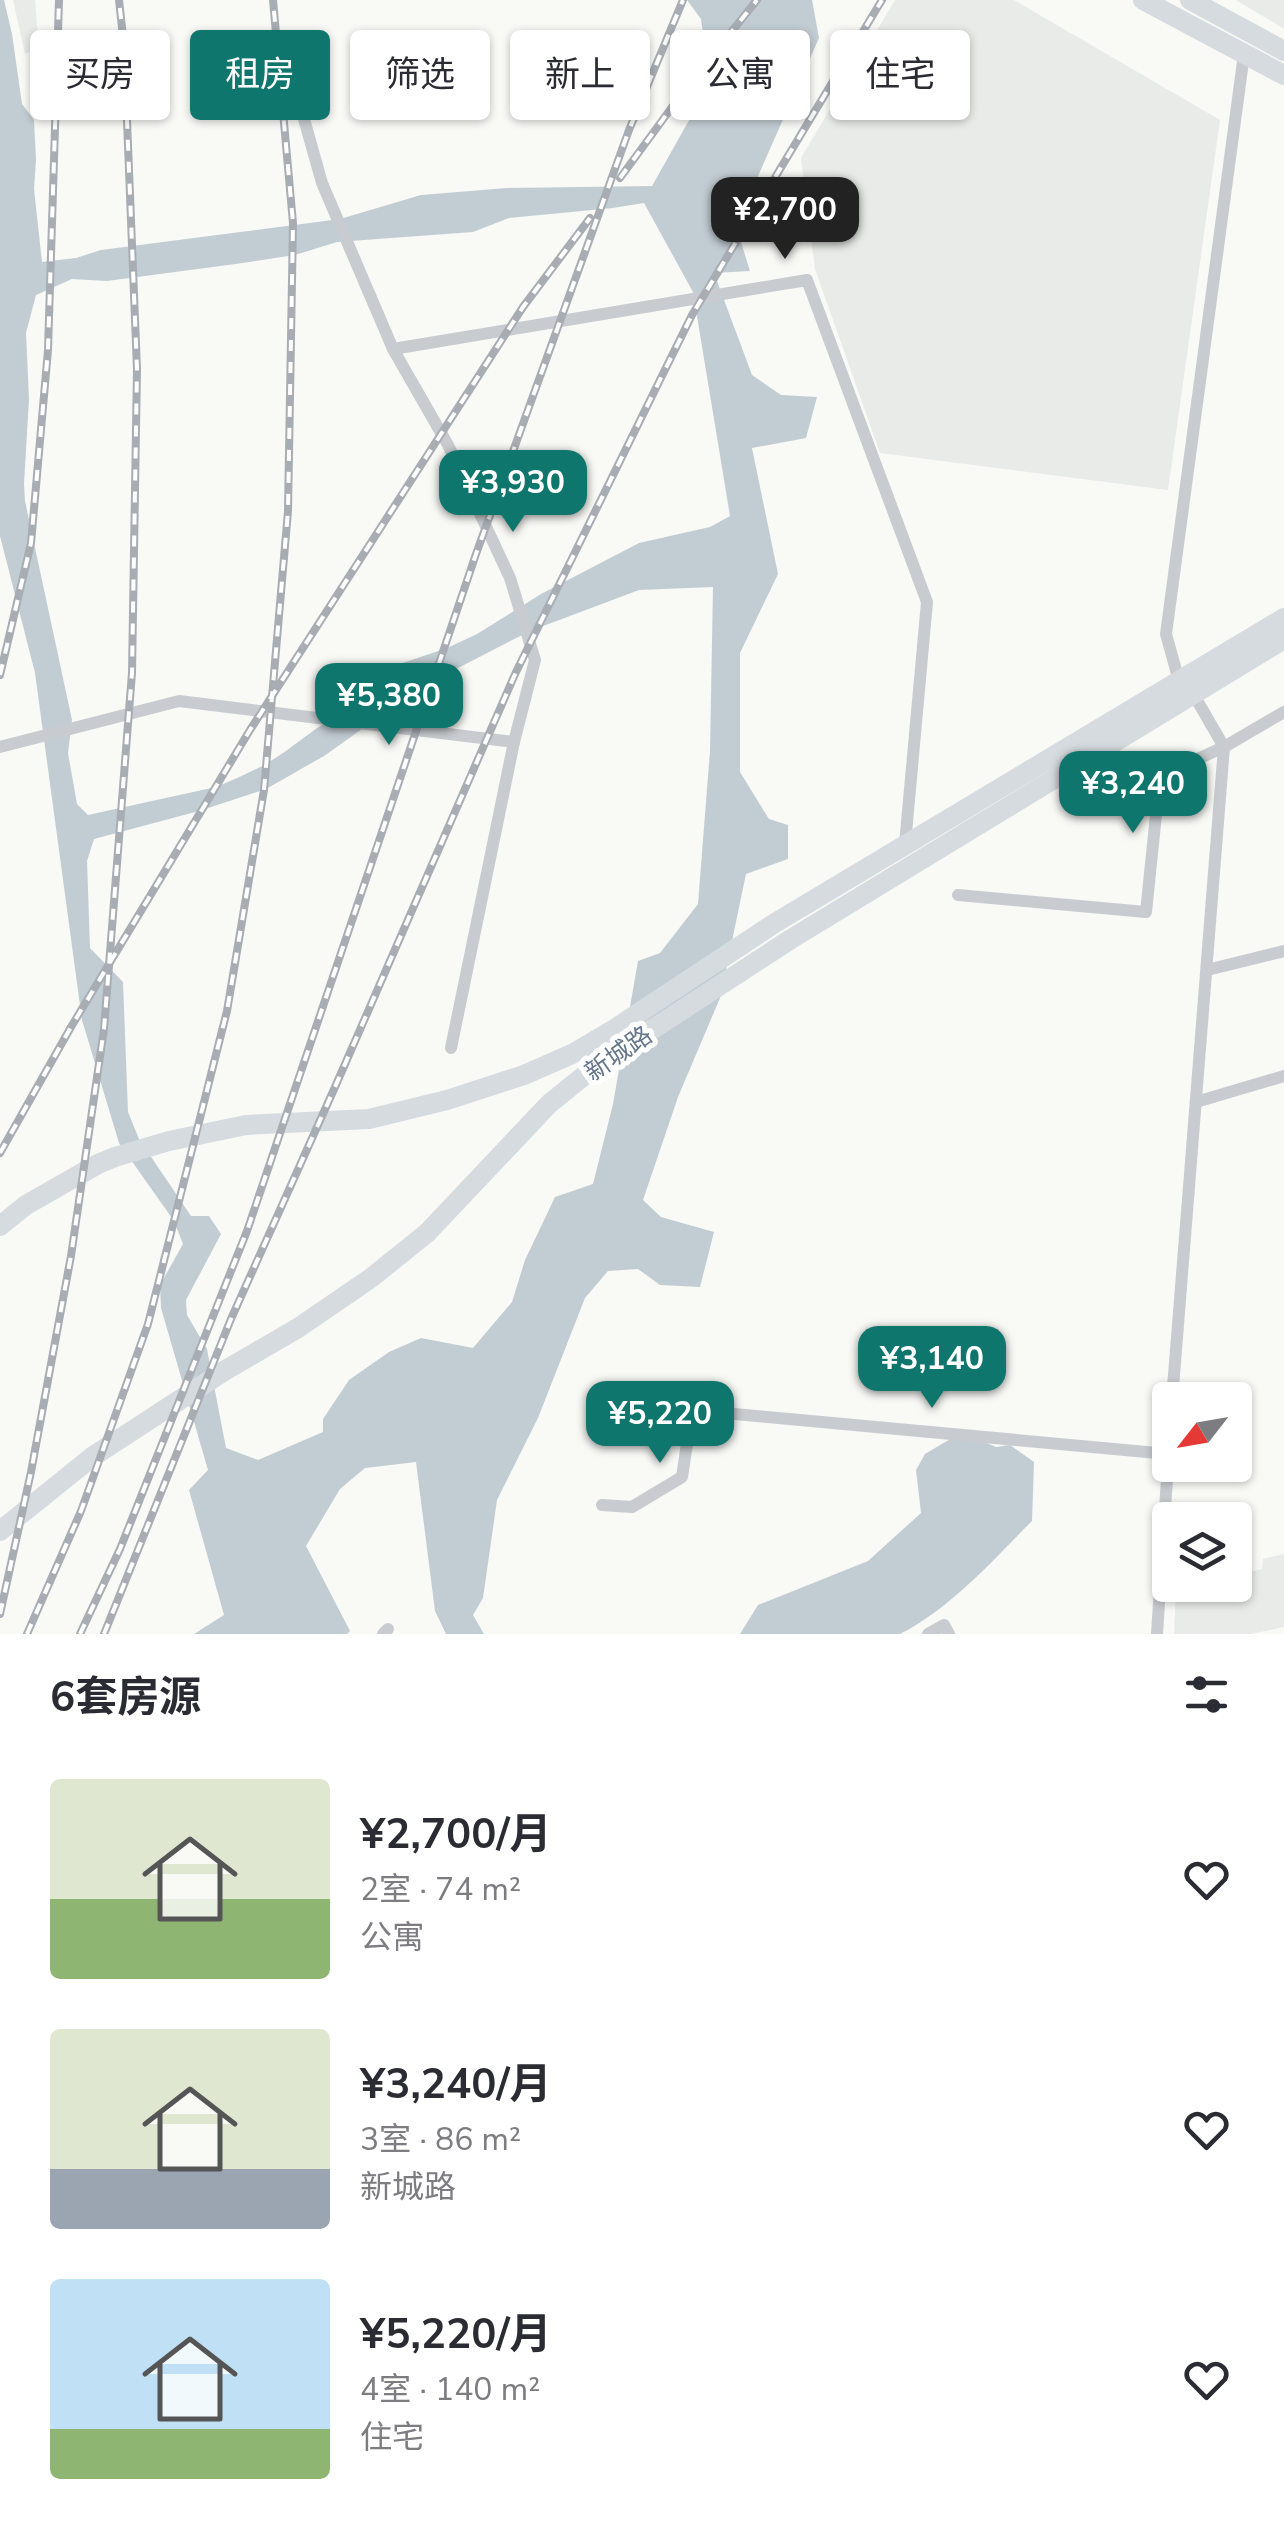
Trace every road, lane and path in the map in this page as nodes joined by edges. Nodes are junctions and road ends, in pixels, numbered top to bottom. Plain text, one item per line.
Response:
1 (1143, 0) edge
2 (1190, 0) edge
3 (1284, 51) edge
4 (1244, 54) junction
5 (1284, 75) edge
6 (305, 120) edge
7 (393, 349) junction
8 (1284, 618) edge
9 (1284, 639) edge
10 (1186, 688) junction
11 (1284, 712) edge
12 (514, 742) junction
13 (0, 746) edge
14 (1224, 747) junction
15 (904, 844) junction
16 (958, 894) dead end
17 (1284, 951) edge
18 (1206, 970) junction
19 (452, 1048) dead end
20 (1284, 1076) edge
21 (1196, 1102) junction
22 (0, 1226) edge
23 (1173, 1382) edge
24 (1152, 1453) edge
25 (1166, 1482) edge
26 (602, 1504) dead end
27 (0, 1531) edge
28 (928, 1634) edge
29 (949, 1634) edge
30 (1157, 1634) edge

1 - 4 main road
2 - 3 main road
4 - 5 main road
4 - 10 street
6 - 7 street
7 - 12 street
7 - 15 street
8 - 10 main road, 新城路
9 - 10 main road, 新城路
10 - 14 street
10 - 15 main road, 新城路
10 - 27 main road, 新城路
11 - 14 street
12 - 13 street
12 - 19 street
14 - 16 street
14 - 18 street
15 - 22 main road, 新城路
17 - 18 street
18 - 21 street
20 - 21 street
21 - 23 street
24 - 26 street
25 - 30 street
28 - 29 street

